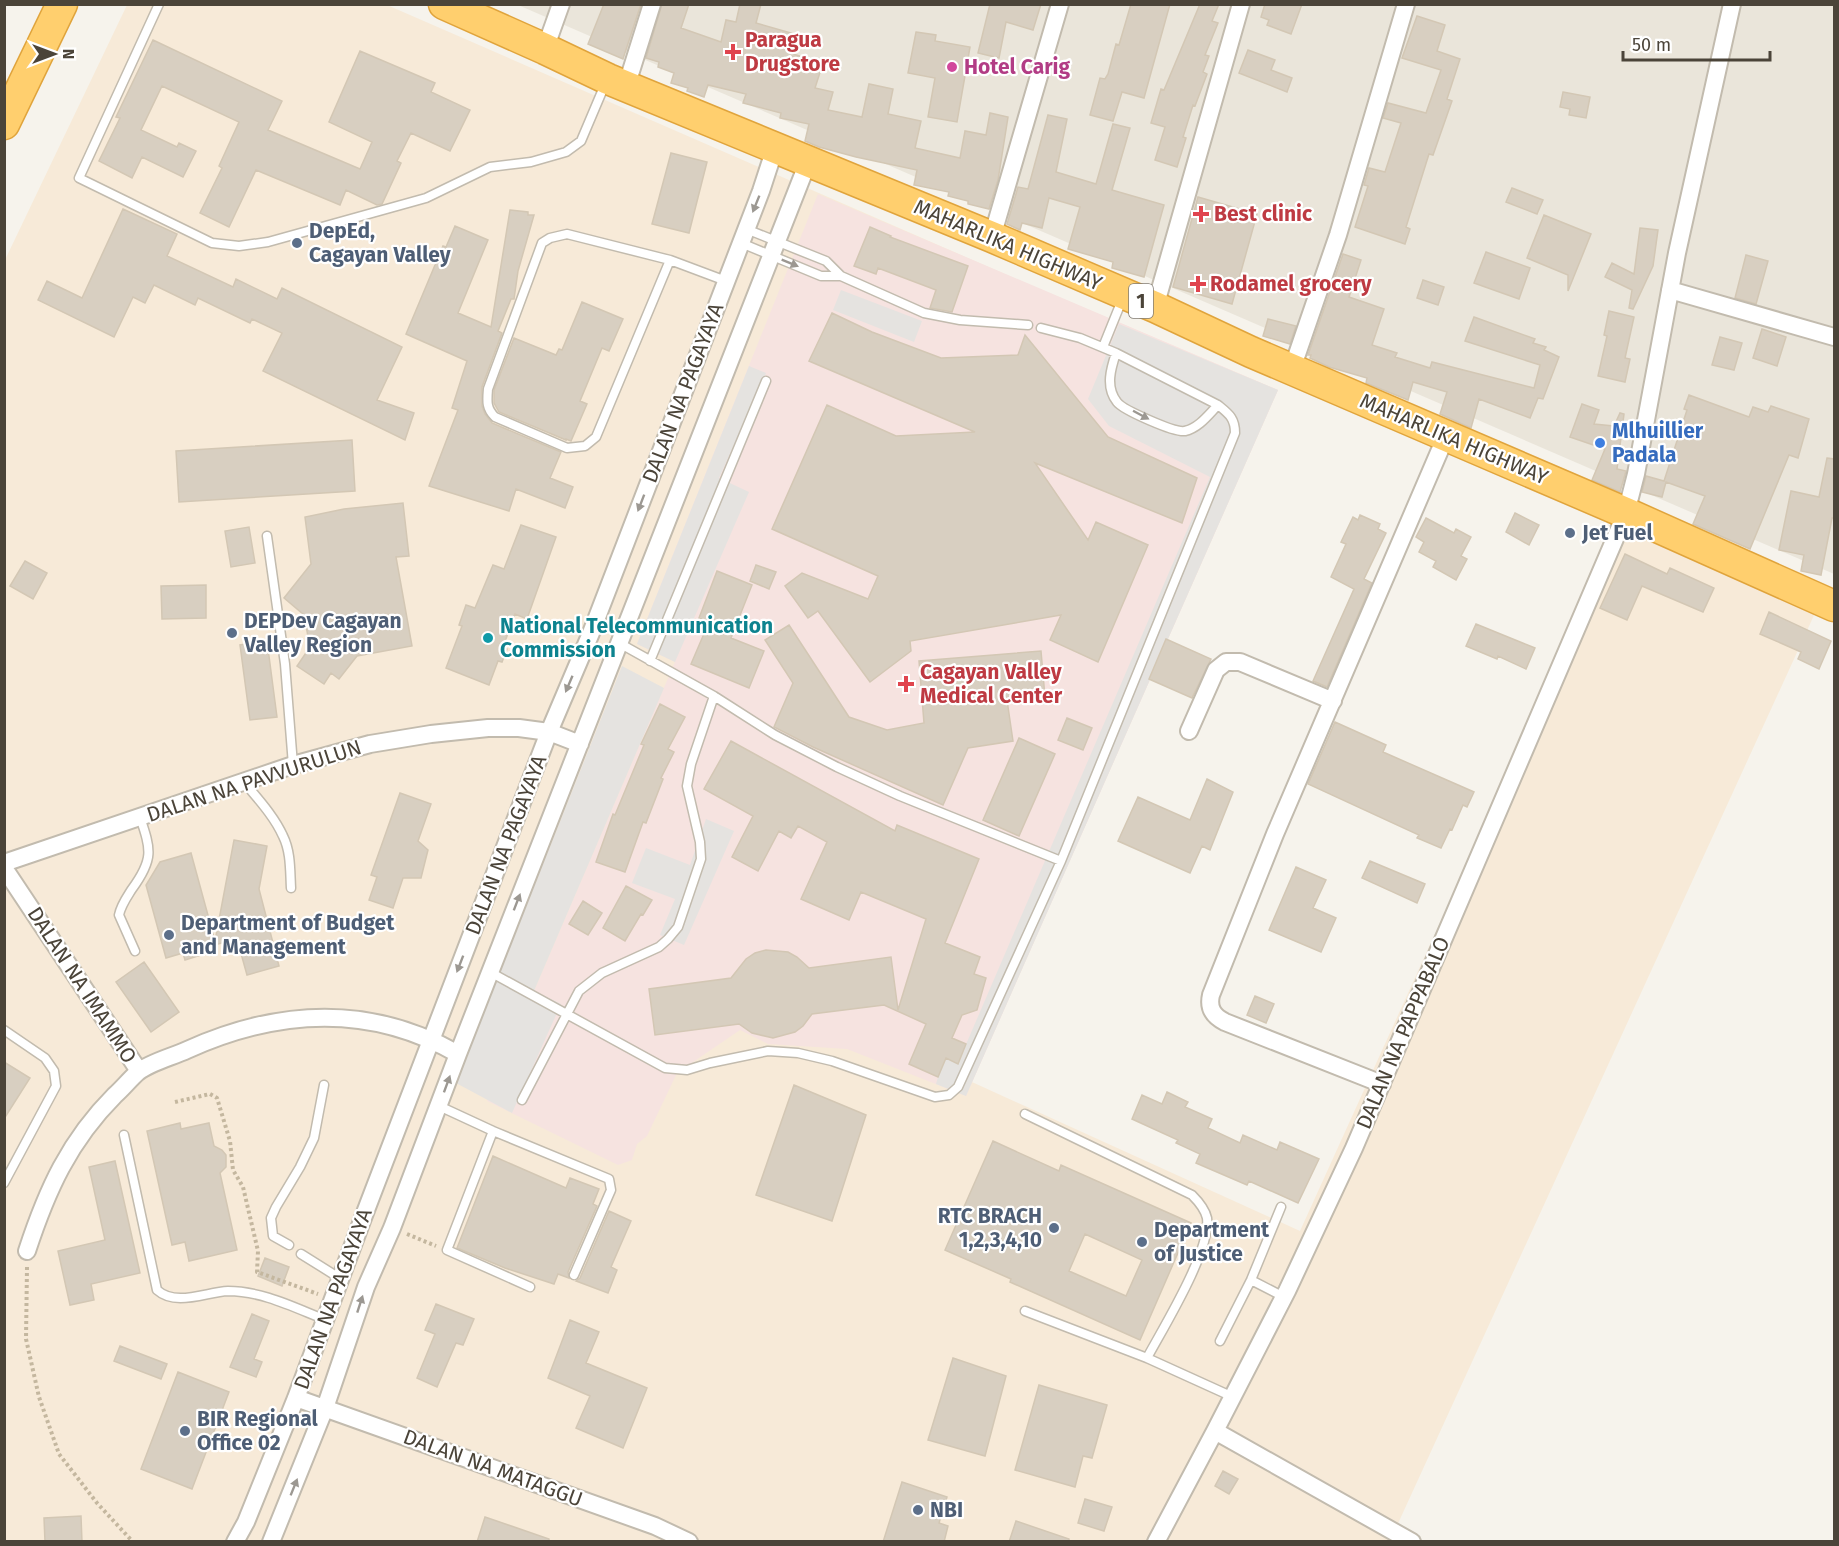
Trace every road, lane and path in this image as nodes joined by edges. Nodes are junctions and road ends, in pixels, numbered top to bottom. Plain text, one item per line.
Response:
1 (62, 4) edge
2 (159, 4) edge
3 (444, 4) edge
4 (561, 4) edge
5 (652, 4) edge
6 (1060, 4) edge
7 (1241, 4) edge
8 (1406, 4) edge
9 (1732, 4) edge
10 (473, 10) edge
11 (545, 49) junction
12 (617, 83) junction
13 (4, 124) edge
14 (775, 148) junction
15 (808, 162) junction
16 (743, 236) junction
17 (992, 237) junction
18 (774, 248) junction
19 (670, 260) junction
20 (841, 276) junction
21 (726, 281) junction
22 (1670, 290) junction
23 (1125, 294) junction
24 (1155, 307) junction
25 (1028, 326) dead end
26 (1041, 328) dead end
27 (1834, 337) edge
28 (1102, 347) junction
29 (1116, 352) junction
30 (1292, 369) junction
31 (766, 381) dead end
32 (1218, 405) junction
33 (1446, 436) junction
34 (1626, 513) junction
35 (267, 536) dead end
36 (1834, 606) edge
37 (619, 643) junction
38 (650, 661) junction
39 (714, 696) junction
40 (1334, 701) junction
41 (1189, 731) dead end
42 (549, 732) junction
43 (580, 744) junction
44 (293, 765) junction
45 (244, 782) junction
46 (140, 817) junction
47 (1061, 861) junction
48 (4, 863) edge
49 (4, 868) edge
50 (291, 888) dead end
51 (135, 951) dead end
52 (490, 972) junction
53 (566, 1014) junction
54 (4, 1030) edge
55 (432, 1039) junction
56 (458, 1054) junction
57 (139, 1071) junction
58 (1382, 1084) junction
59 (324, 1085) dead end
60 (522, 1100) dead end
61 (175, 1102) dead end
62 (439, 1106) junction
63 (1025, 1114) dead end
64 (493, 1131) junction
65 (124, 1135) dead end
66 (4, 1183) edge
67 (1281, 1207) dead end
68 (392, 1228) junction
69 (289, 1245) dead end
70 (447, 1250) junction
71 (27, 1251) joint
72 (301, 1254) dead end
73 (574, 1275) dead end
74 (340, 1279) junction
75 (1251, 1280) junction
76 (530, 1287) dead end
77 (1284, 1297) junction
78 (333, 1300) junction
79 (1025, 1311) dead end
80 (326, 1320) junction
81 (1220, 1341) dead end
82 (1147, 1358) junction
83 (1233, 1397) junction
84 (296, 1398) junction
85 (325, 1408) junction
86 (1215, 1431) junction
87 (133, 1542) edge
88 (235, 1542) edge
89 (271, 1542) edge
90 (689, 1542) edge
91 (1156, 1542) edge
92 (1412, 1542) edge

1 - 13 highway
2 - 12 lane
3 - 10 highway, MAHARLIKA HIGHWAY / 1
4 - 11 street
5 - 12 street
6 - 17 street
7 - 24 street
8 - 30 street
9 - 22 street, DALAN NA PAPPABALO
10 - 11 highway, MAHARLIKA HIGHWAY / 1
11 - 12 highway, MAHARLIKA HIGHWAY / 1
12 - 14 highway, MAHARLIKA HIGHWAY / 1
14 - 15 highway, MAHARLIKA HIGHWAY / 1
14 -> 16 street, DALAN NA PAGAYAYA
15 - 17 highway, MAHARLIKA HIGHWAY / 1
15 - 18 street, DALAN NA PAGAYAYA
16 - 18 lane
16 - 18 lane
16 - 21 street, DALAN NA PAGAYAYA
17 - 23 highway, MAHARLIKA HIGHWAY / 1
18 - 20 lane
18 -> 20 lane
18 - 37 street, DALAN NA PAGAYAYA
19 - 19 lane
19 - 21 lane
20 - 25 lane
21 -> 42 street, DALAN NA PAGAYAYA
22 - 27 street
22 - 34 street, DALAN NA PAPPABALO
23 - 24 highway, MAHARLIKA HIGHWAY / 1
23 - 28 lane
24 - 30 highway, MAHARLIKA HIGHWAY / 1
26 - 28 lane
28 - 29 lane
29 - 32 lane
29 -> 32 lane
30 - 33 highway, MAHARLIKA HIGHWAY / 1
31 - 38 lane
32 - 47 lane
33 - 34 highway, MAHARLIKA HIGHWAY / 1
33 - 40 street
34 - 36 highway, MAHARLIKA HIGHWAY / 1
34 - 58 street, DALAN NA PAPPABALO
35 - 44 lane
37 - 38 lane
37 - 43 street, DALAN NA PAGAYAYA
38 - 39 lane
39 - 47 lane
39 - 53 lane
40 - 41 street
40 - 58 street
42 - 43 street, DALAN NA PAVVURULUN
42 - 44 street, DALAN NA PAVVURULUN
42 -> 55 street, DALAN NA PAGAYAYA
52 -> 43 street, DALAN NA PAGAYAYA
44 - 45 street, DALAN NA PAVVURULUN
45 - 46 street, DALAN NA PAVVURULUN
45 - 50 lane
46 - 48 street, DALAN NA PAVVURULUN
46 - 51 lane
47 - 53 lane
49 - 57 street, DALAN NA IMAMMO
52 - 53 lane
52 - 56 street, DALAN NA PAGAYAYA
53 - 60 lane
54 - 66 lane
55 - 56 street
55 - 57 street
55 - 74 street, DALAN NA PAGAYAYA
62 -> 56 street, DALAN NA PAGAYAYA
57 - 71 street
58 - 77 street, DALAN NA PAPPABALO
59 - 69 lane
61 - 78 path
62 - 64 lane
62 - 68 street, DALAN NA PAGAYAYA
63 - 82 lane
64 - 70 lane
64 - 73 lane
65 - 80 lane
67 - 75 lane
68 - 70 path
85 -> 68 street, DALAN NA PAGAYAYA
70 - 76 lane
71 - 87 path
72 - 74 lane
74 - 78 street, DALAN NA PAGAYAYA
75 - 77 lane
75 - 81 lane
77 - 83 street, DALAN NA PAPPABALO
78 - 80 street, DALAN NA PAGAYAYA
79 - 82 lane
80 - 84 street, DALAN NA PAGAYAYA
82 - 83 lane
83 - 86 street, DALAN NA PAPPABALO
84 - 85 street, DALAN NA MATAGGU
84 - 88 street, DALAN NA PAGAYAYA
89 -> 85 street, DALAN NA PAGAYAYA
85 - 90 street, DALAN NA MATAGGU
86 - 91 street, DALAN NA PAPPABALO
86 - 92 street

